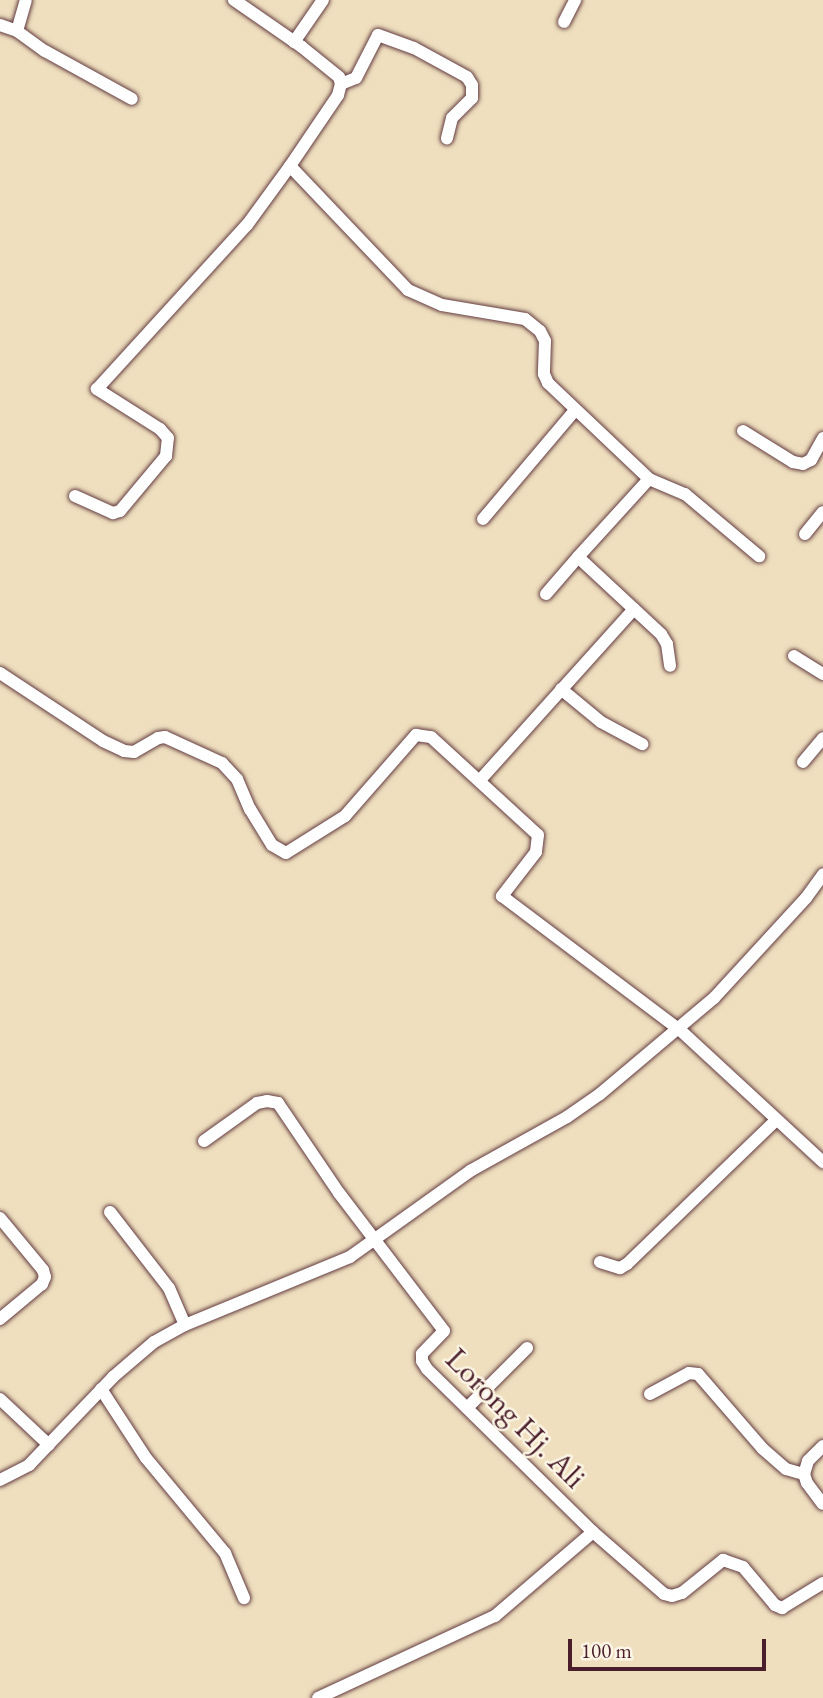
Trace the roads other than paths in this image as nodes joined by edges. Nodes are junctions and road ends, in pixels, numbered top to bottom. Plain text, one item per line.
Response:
1 (26, 0) edge
2 (234, 0) edge
3 (323, 0) edge
4 (575, 0) edge
5 (564, 23) dead end
6 (0, 25) edge
7 (17, 31) junction
8 (294, 41) junction
9 (341, 84) junction
10 (132, 99) dead end
11 (447, 138) dead end
12 (290, 166) junction
13 (575, 410) junction
14 (743, 431) dead end
15 (823, 438) edge
16 (649, 479) junction
17 (75, 496) dead end
18 (823, 512) edge
19 (483, 519) dead end
20 (805, 534) dead end
21 (578, 556) junction
22 (759, 556) dead end
23 (546, 594) dead end
24 (634, 609) junction
25 (794, 656) dead end
26 (670, 666) dead end
27 (0, 673) edge
28 (823, 674) edge
29 (561, 690) junction
30 (823, 738) edge
31 (642, 744) dead end
32 (803, 762) dead end
33 (480, 779) junction
34 (823, 875) edge
35 (680, 1030) junction
36 (776, 1119) junction
37 (204, 1141) dead end
38 (823, 1162) edge
39 (110, 1212) dead end
40 (0, 1218) edge
41 (374, 1239) junction
42 (600, 1262) dead end
43 (0, 1319) edge
44 (186, 1325) junction
45 (527, 1348) dead end
46 (101, 1389) junction
47 (650, 1394) dead end
48 (0, 1399) edge
49 (467, 1408) junction
50 (49, 1445) junction
51 (823, 1446) edge
52 (804, 1474) junction
53 (0, 1480) edge
54 (823, 1504) edge
55 (593, 1532) junction
56 (823, 1583) edge
57 (244, 1598) dead end
58 (318, 1698) edge

1 - 7 street
2 - 8 street
3 - 8 street
4 - 5 street
6 - 7 street
7 - 10 street
8 - 9 street
9 - 11 street
9 - 12 street
12 - 13 street
12 - 17 street
13 - 16 street
13 - 19 street
14 - 15 street
16 - 21 street
16 - 22 street
18 - 20 street
21 - 23 street
21 - 24 street
24 - 26 street
24 - 29 street
25 - 28 street
27 - 33 street
29 - 31 street
29 - 33 street
30 - 32 street
33 - 35 street
34 - 35 street
35 - 36 street
35 - 41 street
36 - 38 street
36 - 42 street
37 - 41 street
39 - 44 street
40 - 43 street
41 - 44 street
41 - 49 street, Lorong Hj. Ali
44 - 46 street
45 - 49 street
46 - 50 street
46 - 57 street
47 - 52 street
48 - 50 street
49 - 55 street, Lorong Hj. Ali
50 - 53 street
51 - 52 street
52 - 54 street
55 - 56 street, Lorong Hj. Ali
55 - 58 street

